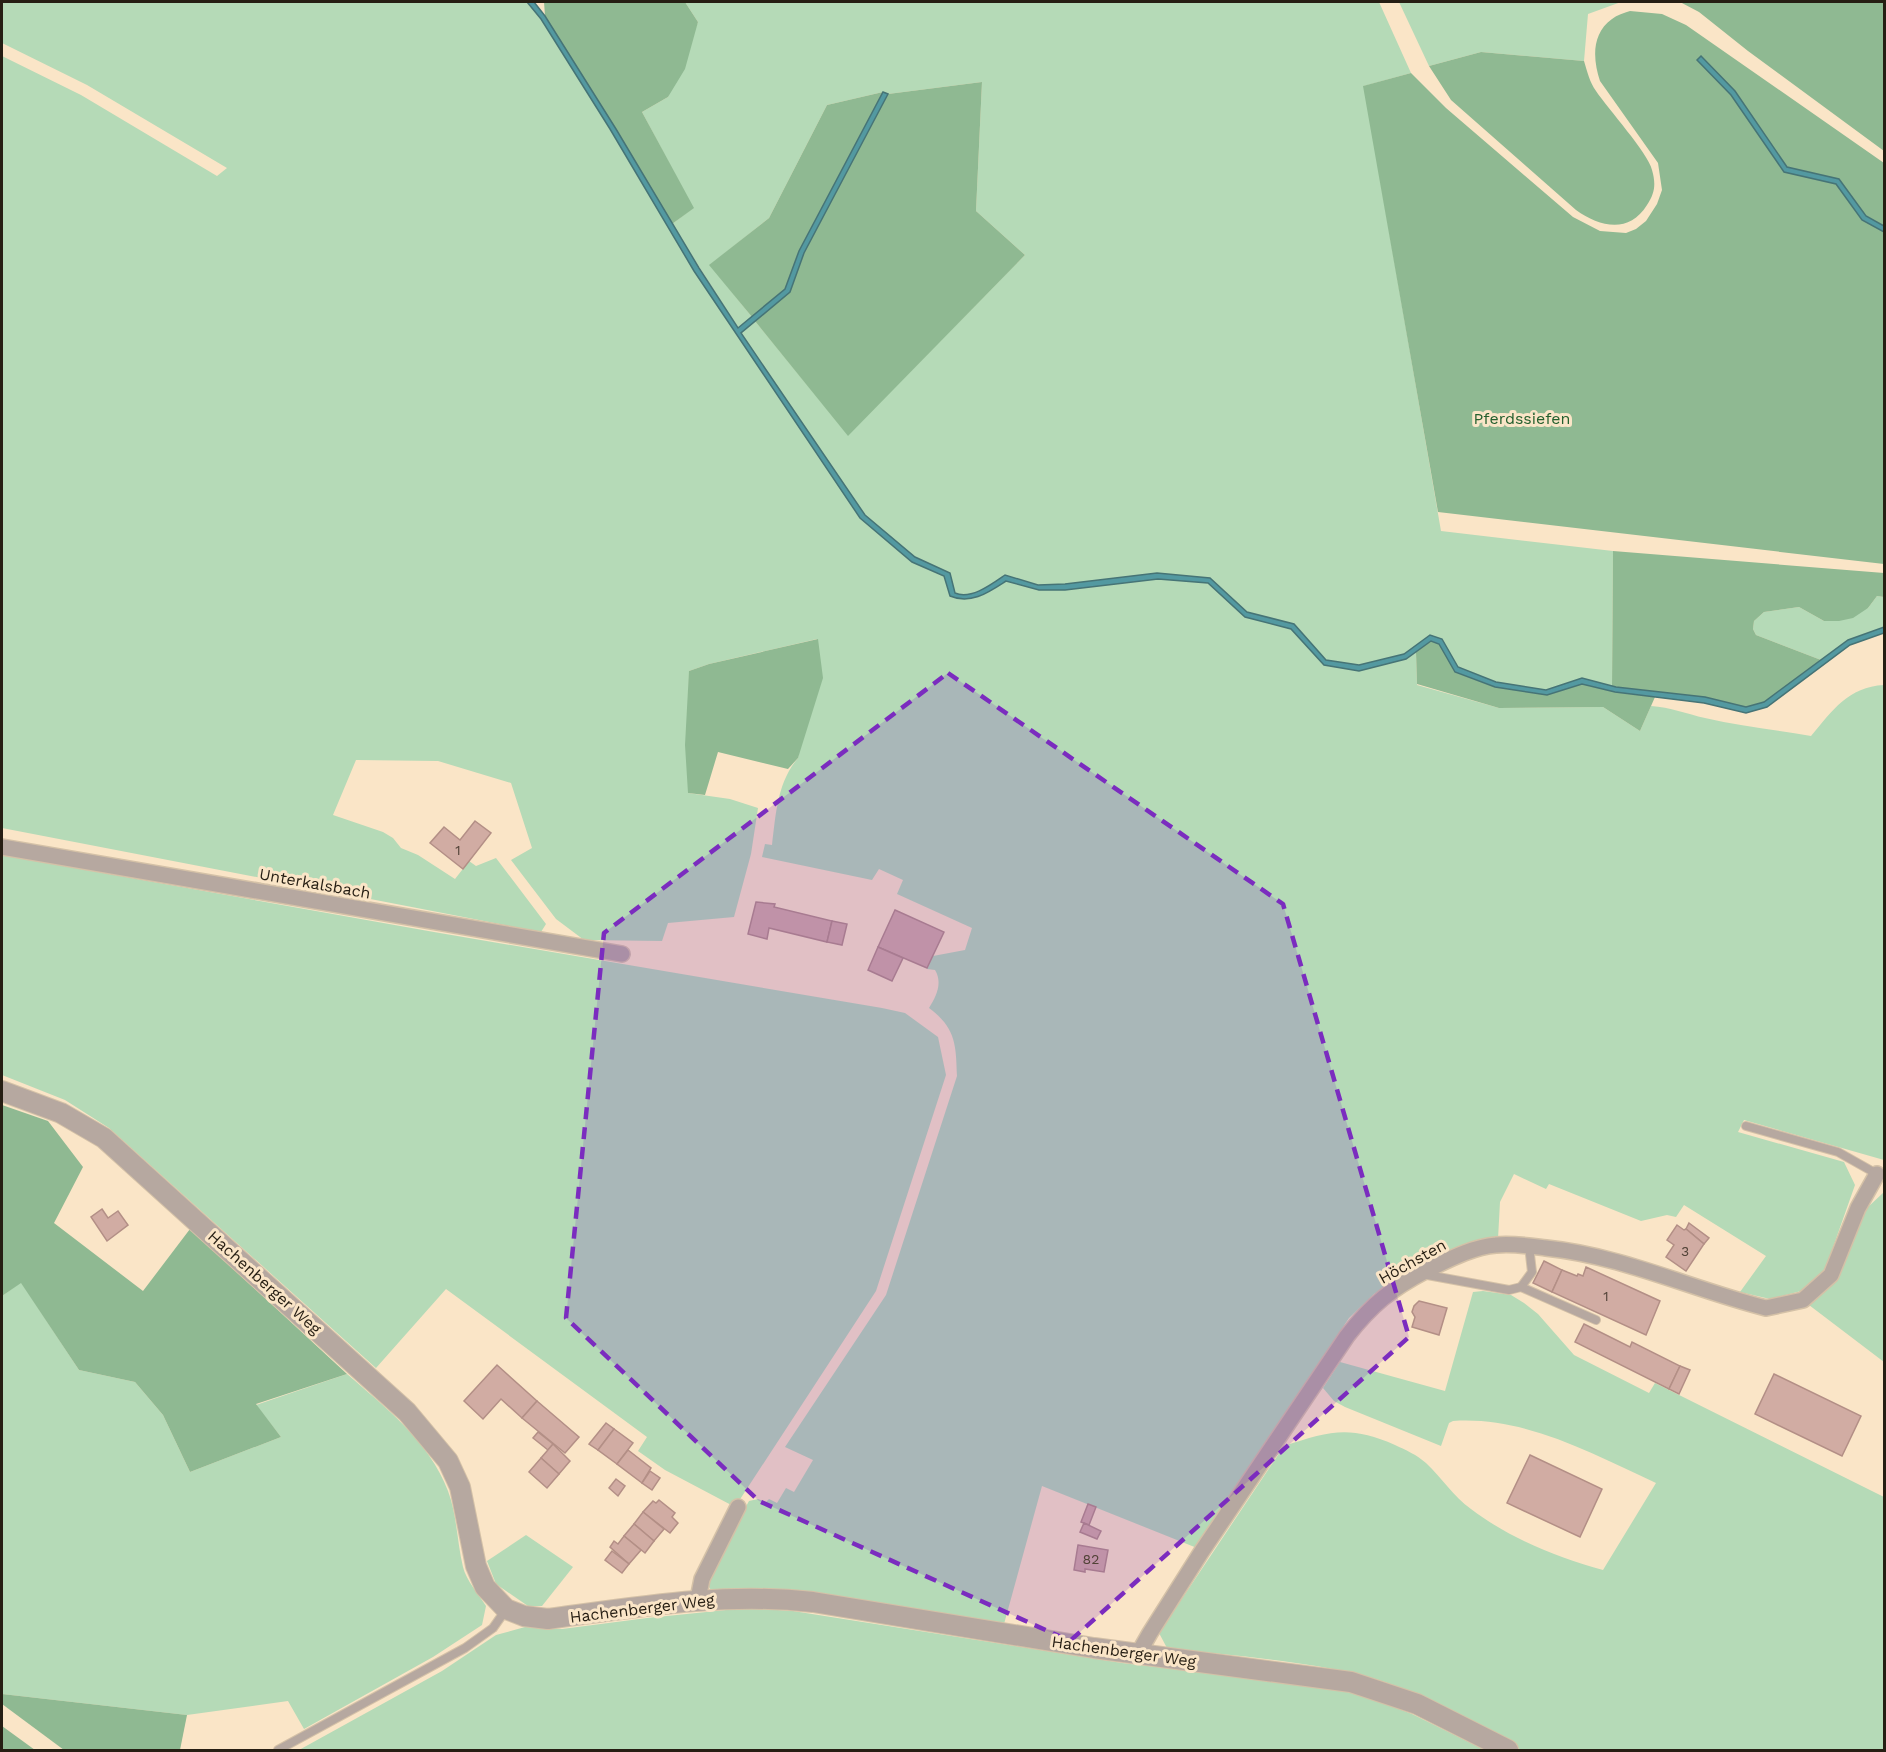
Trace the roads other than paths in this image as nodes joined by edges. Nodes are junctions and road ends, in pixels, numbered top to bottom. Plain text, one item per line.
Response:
1 (2, 847) edge
2 (622, 954) dead end
3 (2, 1091) edge
4 (1746, 1126) dead end
5 (1877, 1174) joint
6 (1529, 1246) junction
7 (1421, 1274) junction
8 (1521, 1287) junction
9 (1596, 1320) dead end
10 (738, 1507) dead end
11 (698, 1599) junction
12 (506, 1609) junction
13 (1138, 1654) junction
14 (278, 1750) edge
15 (1508, 1750) edge

1 - 2 street, Unterkalsbach
3 - 12 street, Hachenberger Weg
4 - 5 lane
5 - 6 street, Höchsten
6 - 7 street, Höchsten
6 - 8 lane
7 - 8 lane
7 - 13 street, Höchsten
8 - 9 lane
10 - 11 street
11 - 12 street, Hachenberger Weg
11 - 13 street, Hachenberger Weg
12 - 14 lane
13 - 15 street, Hachenberger Weg

